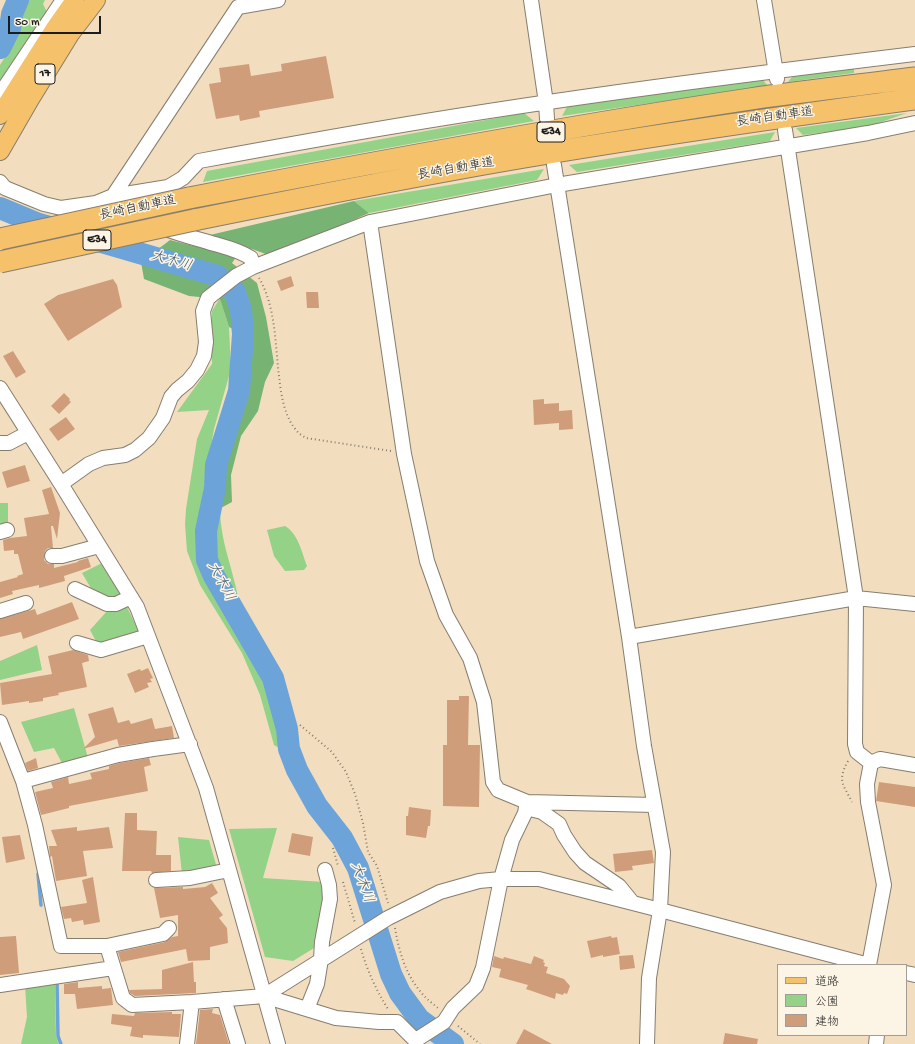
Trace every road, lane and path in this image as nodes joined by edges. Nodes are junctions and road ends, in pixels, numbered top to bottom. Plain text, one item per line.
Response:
1 (63, 0) edge
2 (76, 0) edge
3 (96, 0) edge
4 (278, 0) edge
5 (531, 0) edge
6 (764, 0) edge
7 (237, 3) edge
8 (915, 54) edge
9 (776, 75) junction
10 (915, 78) edge
11 (0, 94) edge
12 (915, 99) edge
13 (546, 103) junction
14 (0, 115) edge
15 (547, 119) dead end
16 (915, 124) edge
17 (785, 130) dead end
18 (787, 146) junction
19 (0, 151) edge
20 (554, 165) dead end
21 (0, 182) edge
22 (557, 185) junction
23 (113, 196) junction
24 (370, 222) junction
25 (0, 239) edge
26 (0, 262) edge
27 (253, 267) junction
28 (0, 388) edge
29 (28, 433) junction
30 (0, 444) edge
31 (404, 454) junction
32 (62, 484) junction
33 (99, 546) junction
34 (52, 556) dead end
35 (76, 589) dead end
36 (132, 598) junction
37 (856, 598) junction
38 (26, 604) dead end
39 (915, 604) edge
40 (0, 611) edge
41 (148, 636) junction
42 (629, 637) junction
43 (77, 643) dead end
44 (0, 722) edge
45 (300, 725) dead end
46 (190, 744) junction
47 (856, 747) junction
48 (915, 755) edge
49 (871, 763) junction
50 (908, 764) edge
51 (23, 781) junction
52 (852, 802) dead end
53 (526, 805) junction
54 (654, 805) junction
55 (229, 870) junction
56 (325, 870) dead end
57 (501, 879) junction
58 (156, 880) dead end
59 (632, 902) junction
60 (660, 910) junction
61 (390, 917) junction
62 (169, 928) dead end
63 (107, 946) junction
64 (321, 959) junction
65 (865, 964) edge
66 (869, 964) edge
67 (113, 968) junction
68 (0, 985) edge
69 (264, 996) junction
70 (224, 999) junction
71 (192, 1002) junction
72 (307, 1010) junction
73 (446, 1020) junction
74 (418, 1040) edge
75 (187, 1044) edge
76 (238, 1044) edge
77 (278, 1044) edge
78 (480, 1044) edge
79 (646, 1044) edge

1 - 11 street
2 - 14 main road, 17
3 - 19 main road, 17
4 - 7 street
5 - 13 street
6 - 9 street
7 - 23 street
8 - 9 street
9 - 13 street
10 - 25 highway, 長崎自動車道 / E34, bridge
12 - 26 highway, 長崎自動車道 / E34, bridge
13 - 15 street
13 - 23 street
16 - 18 street
17 - 18 street
18 - 22 street
18 - 37 street
20 - 22 street
21 - 23 street
22 - 24 street
22 - 42 street
23 - 27 street
24 - 27 street
24 - 31 street
27 - 31 path
27 - 32 street
28 - 29 street
29 - 30 street
29 - 32 street
31 - 53 street
32 - 33 street
33 - 34 street
33 - 36 street
35 - 36 street
36 - 41 street
37 - 39 street
37 - 42 street
37 - 47 street
38 - 40 street
41 - 43 street
41 - 46 street
42 - 54 street
44 - 51 street
45 - 61 path
46 - 51 street
46 - 55 street
47 - 49 street
47 - 52 path
48 - 50 street
49 - 50 street
49 - 66 street
51 - 63 street
53 - 54 street
53 - 57 street
53 - 59 street
54 - 60 street
55 - 58 street
55 - 69 street
56 - 64 street
57 - 59 street
57 - 61 street
57 - 73 street
59 - 60 street
60 - 65 street
60 - 79 street
61 - 64 street
61 - 73 path
62 - 63 street
63 - 67 street
64 - 69 street
64 - 72 street
67 - 68 street
67 - 71 street
69 - 70 street
69 - 72 street
69 - 77 street
70 - 71 street
70 - 76 street
71 - 75 street
72 - 74 street
73 - 74 street
73 - 78 path

